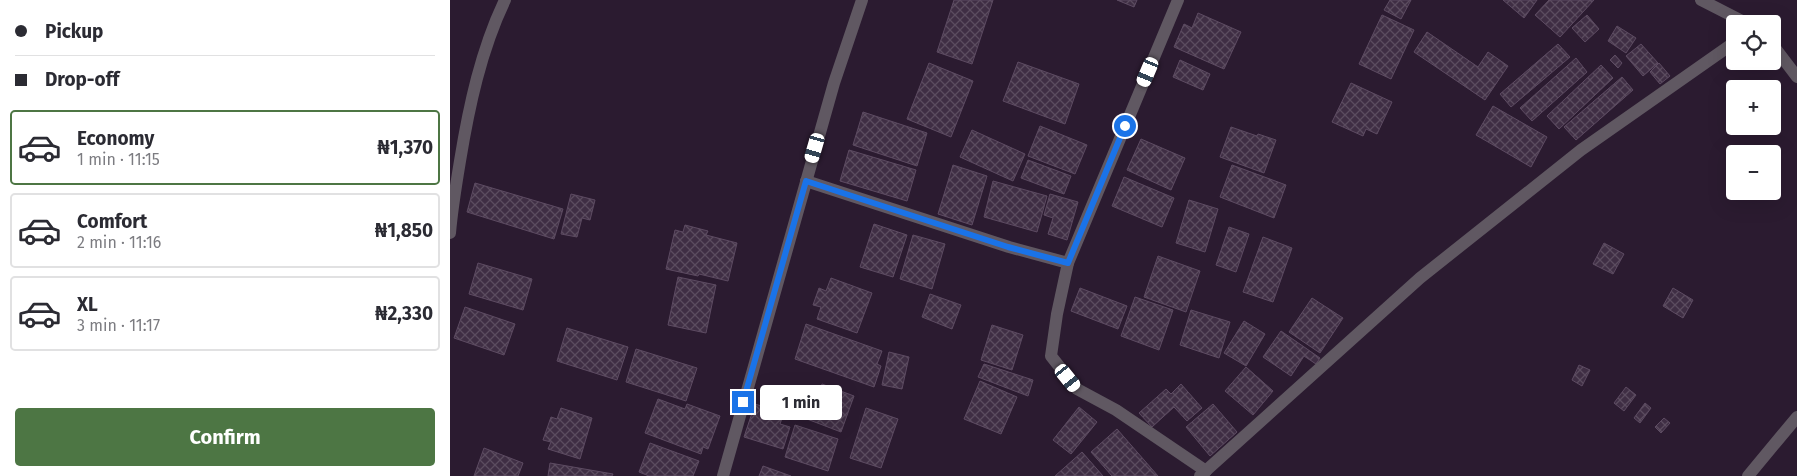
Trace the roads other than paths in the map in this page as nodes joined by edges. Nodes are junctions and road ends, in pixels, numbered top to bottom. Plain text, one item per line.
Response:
1 (506, 0) edge
2 (862, 0) edge
3 (1178, 0) edge
4 (1701, 0) edge
5 (1730, 15) edge
6 (1726, 48) edge
7 (1781, 56) edge
8 (1797, 77) edge
9 (806, 181) junction
10 (450, 233) edge
11 (1068, 263) junction
12 (1797, 417) edge
13 (1203, 474) edge
14 (723, 476) edge
15 (1748, 476) edge

1 - 10 street
2 - 9 street
3 - 11 street
4 - 5 street
6 - 13 street
7 - 8 street
9 - 11 street
9 - 14 street
11 - 13 street
12 - 15 street

